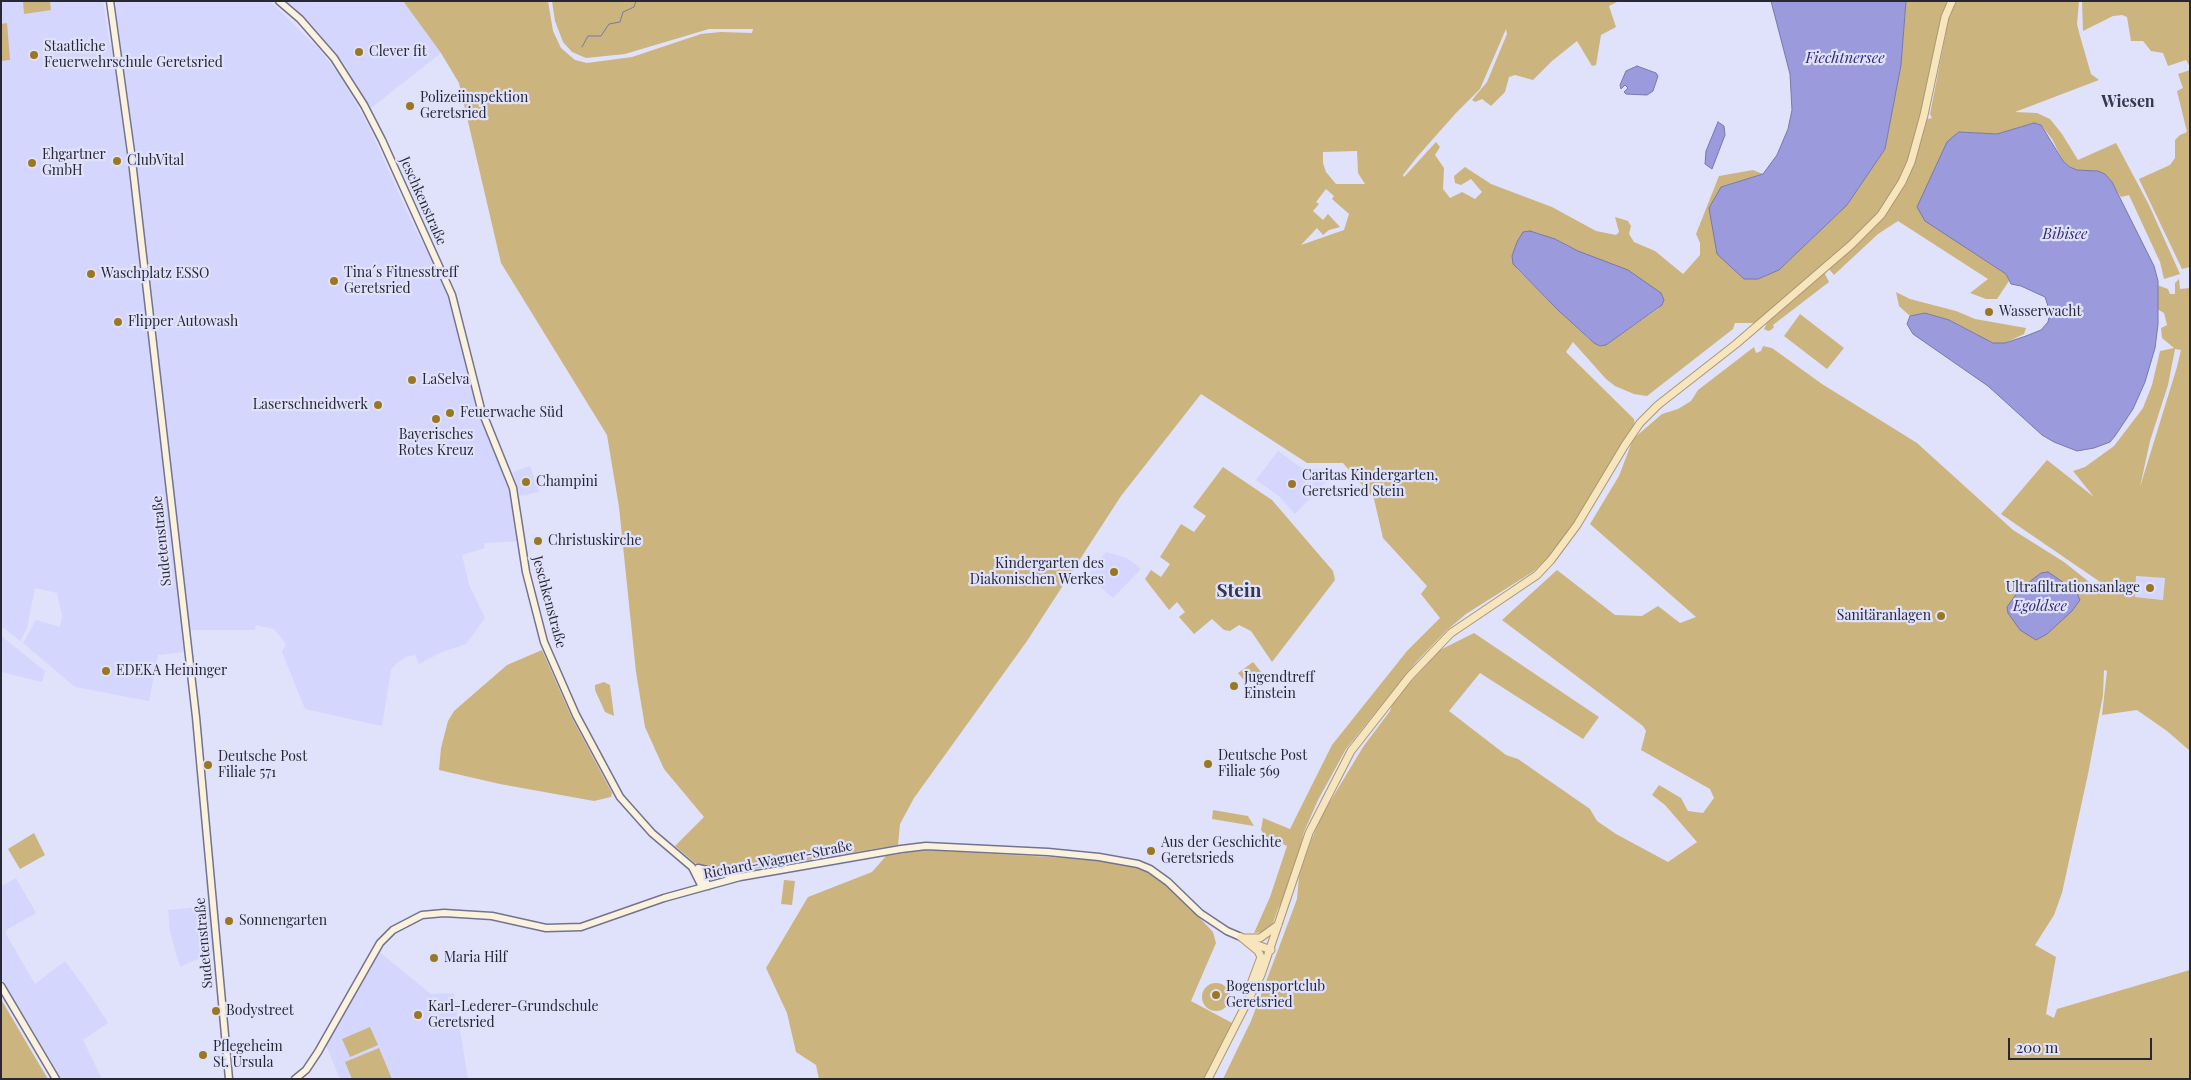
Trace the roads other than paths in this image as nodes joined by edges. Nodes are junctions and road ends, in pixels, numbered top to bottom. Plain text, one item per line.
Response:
1 (110, 1) edge
2 (279, 1) edge
3 (1952, 1) edge
4 (689, 864) junction
5 (698, 868) junction
6 (740, 877) junction
7 (704, 887) junction
8 (1280, 923) junction
9 (1241, 937) junction
10 (1271, 950) junction
11 (1, 986) edge
12 (1252, 994) junction
13 (56, 1079) edge
14 (229, 1079) edge
15 (295, 1079) edge
16 (1208, 1079) edge

1 - 14 street, Sudetenstraße
2 - 4 street, Jeschkenstraße
3 - 8 main road
4 - 5 street, Jeschkenstraße
4 - 7 street, Jeschkenstraße
5 - 6 street, Jeschkenstraße
5 - 7 street
6 - 7 street, Richard-Wagner-Straße
6 - 9 street, Richard-Wagner-Straße
7 - 15 street, Richard-Wagner-Straße
8 - 9 main road
8 - 10 main road
9 - 10 main road
9 - 12 main road
10 - 12 main road
11 - 13 street
12 - 16 main road

